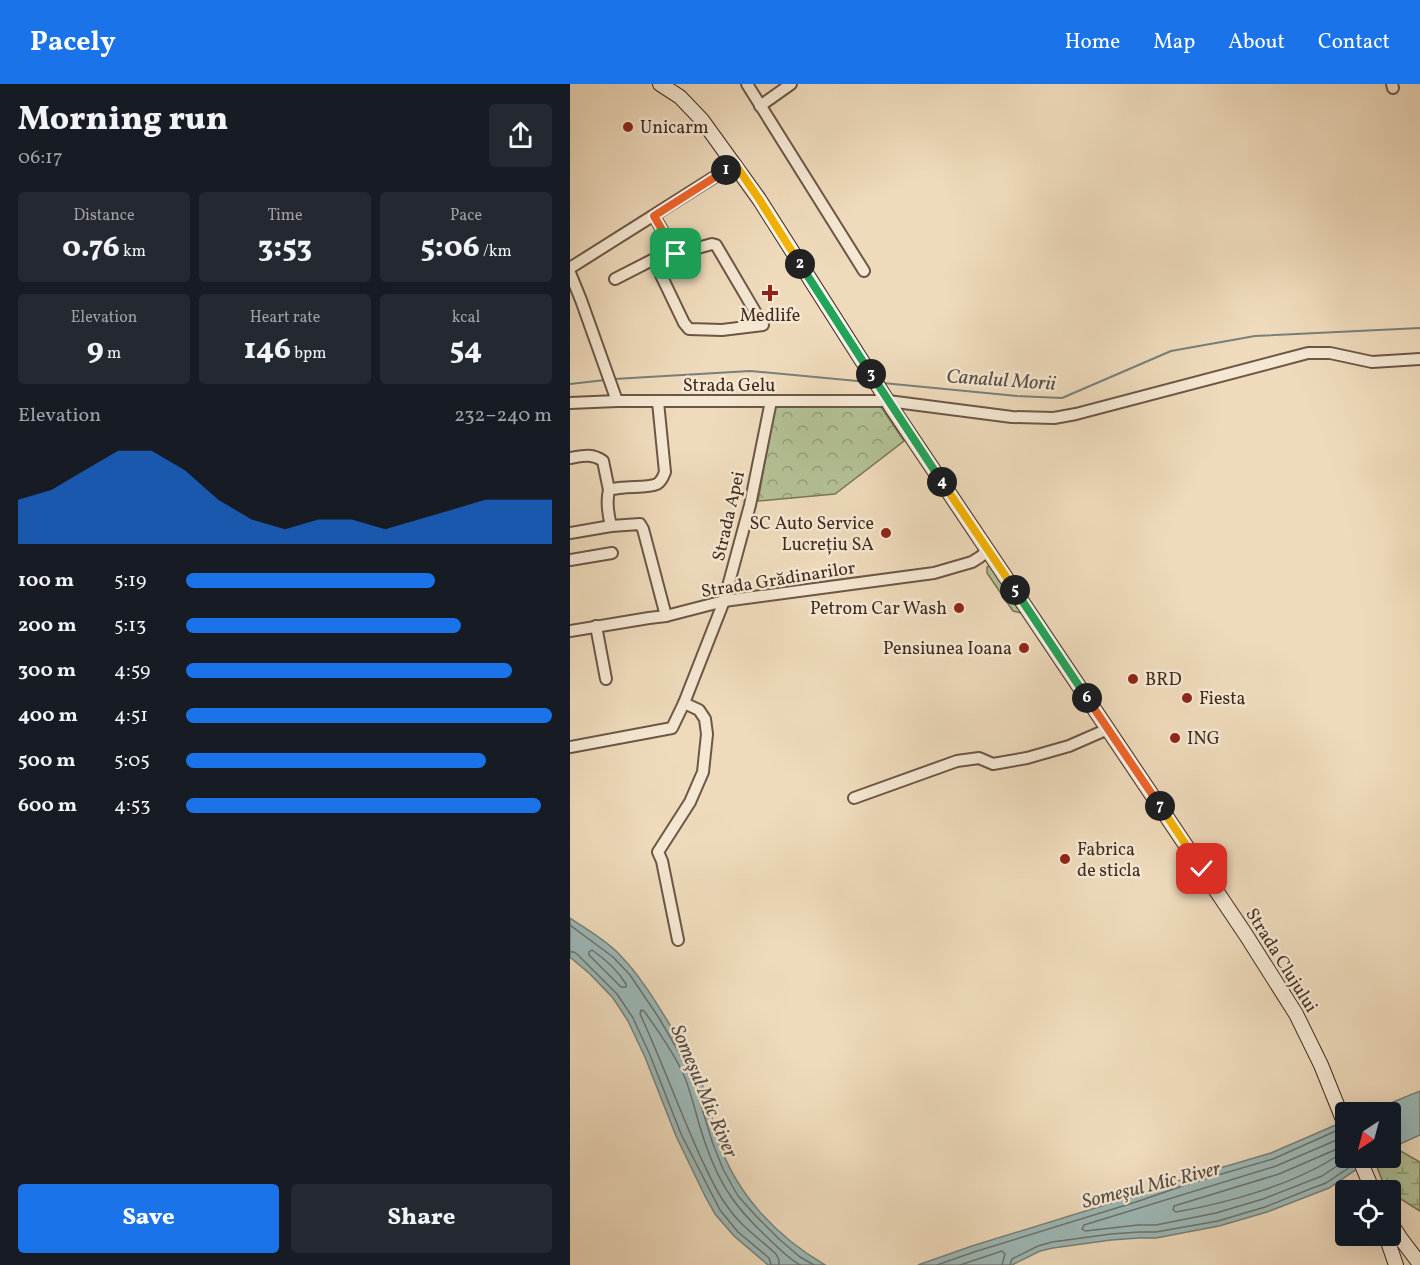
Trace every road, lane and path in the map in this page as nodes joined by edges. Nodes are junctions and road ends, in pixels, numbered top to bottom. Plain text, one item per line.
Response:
1 (660, 84) edge
2 (747, 84) edge
3 (791, 84) edge
4 (760, 106) junction
5 (735, 164) junction
6 (654, 216) junction
7 (676, 254) junction
8 (658, 257) junction
9 (570, 270) edge
10 (864, 271) dead end
11 (615, 279) dead end
12 (1420, 359) edge
13 (885, 396) junction
14 (616, 401) junction
15 (771, 401) junction
16 (657, 402) junction
17 (570, 403) edge
18 (570, 458) edge
19 (609, 490) junction
20 (611, 526) junction
21 (570, 533) edge
22 (988, 550) junction
23 (612, 553) dead end
24 (570, 560) edge
25 (724, 602) junction
26 (666, 616) junction
27 (596, 626) junction
28 (570, 631) edge
29 (606, 679) dead end
30 (684, 703) junction
31 (1108, 729) junction
32 (570, 747) edge
33 (854, 798) dead end
34 (678, 940) dead end
35 (1335, 1102) edge
36 (1401, 1239) edge
37 (1389, 1246) edge
38 (1420, 1264) edge
39 (1396, 1265) edge

1 - 5 main road, Strada Clujului
2 - 4 street
3 - 4 street
4 - 10 street
5 - 6 street
5 - 13 main road, Strada Clujului
6 - 7 street
6 - 9 street
7 - 8 street
7 - 8 street
8 - 11 street
9 - 14 street
12 - 13 street, Strada Gelu
13 - 15 street, Strada Gelu
13 - 22 main road, Strada Clujului
14 - 16 street, Strada Gelu
14 - 17 street, Strada Gelu
15 - 16 street, Strada Gelu
15 - 25 street, Strada Apei
16 - 19 street
18 - 19 street
19 - 20 street
20 - 21 street
20 - 26 street
22 - 25 street, Strada Grădinarilor
22 - 31 main road, Strada Clujului
23 - 24 street
25 - 26 street, Strada Grădinarilor
25 - 30 street, Strada Apei
26 - 27 street, Strada Grădinarilor
27 - 28 street, Strada Grădinarilor
27 - 29 street
30 - 32 street, Strada Apei
30 - 34 street
31 - 33 street
31 - 35 main road, Strada Clujului
36 - 38 main road
37 - 39 main road

